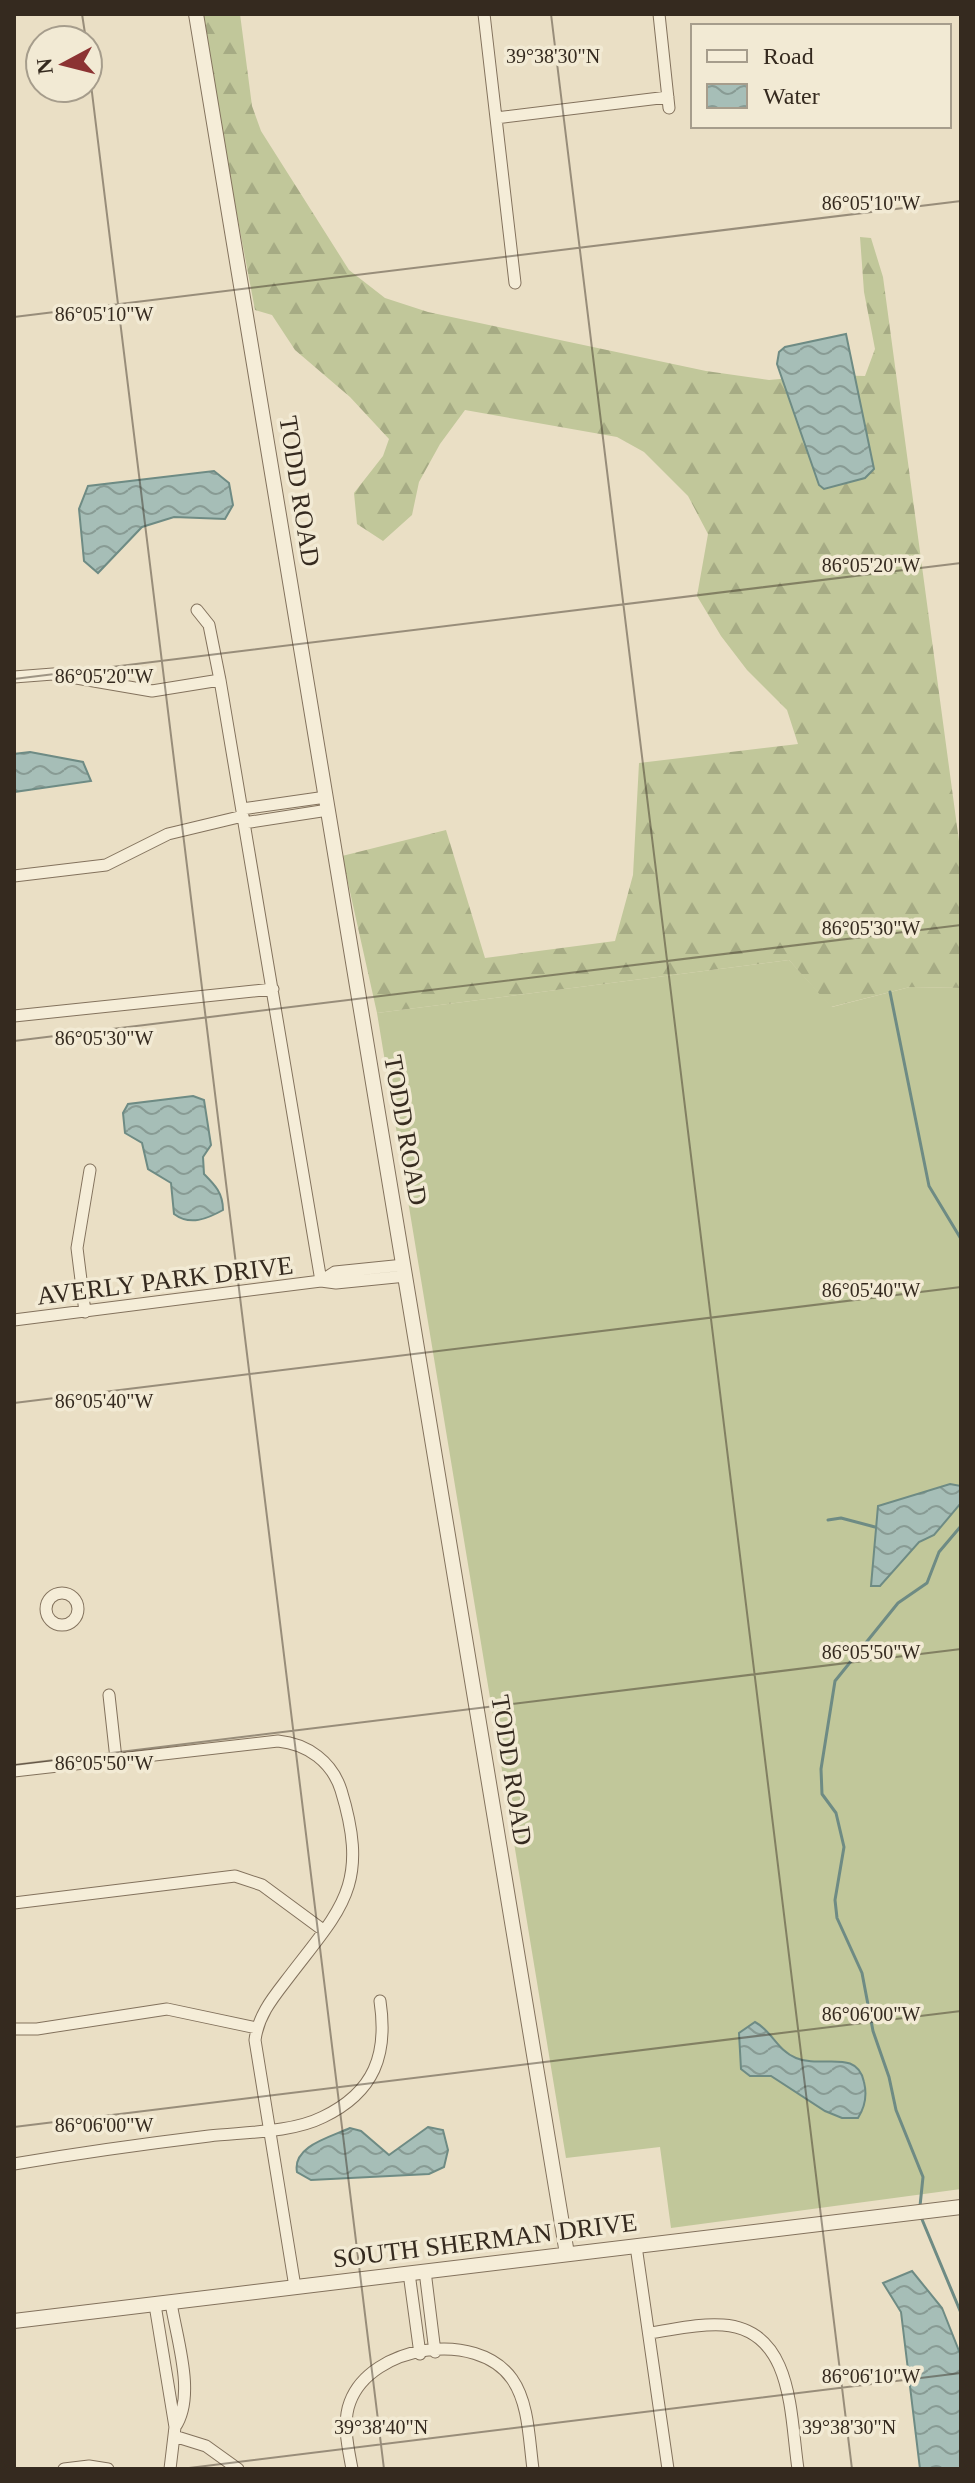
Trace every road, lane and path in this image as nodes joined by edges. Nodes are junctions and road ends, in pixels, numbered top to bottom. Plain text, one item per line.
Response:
1 (196, 14) edge
2 (484, 14) edge
3 (659, 14) edge
4 (496, 118) junction
5 (515, 283) dead end
6 (197, 610) dead end
7 (14, 677) edge
8 (220, 680) junction
9 (327, 804) junction
10 (243, 816) junction
11 (14, 876) edge
12 (273, 989) junction
13 (14, 1016) edge
14 (90, 1170) dead end
15 (405, 1270) junction
16 (321, 1281) junction
17 (85, 1312) junction
18 (14, 1320) edge
19 (109, 1695) dead end
20 (116, 1759) junction
21 (14, 1771) edge
22 (14, 1903) edge
23 (323, 1930) junction
24 (380, 2001) dead end
25 (257, 2028) junction
26 (14, 2029) edge
27 (268, 2129) junction
28 (14, 2164) edge
29 (961, 2207) edge
30 (636, 2246) junction
31 (567, 2254) junction
32 (425, 2271) junction
33 (409, 2273) junction
34 (295, 2287) junction
35 (171, 2303) junction
36 (155, 2305) junction
37 (14, 2321) edge
38 (649, 2333) junction
39 (435, 2352) junction
40 (420, 2354) junction
41 (174, 2432) junction
42 (64, 2469) edge
43 (108, 2469) edge
44 (170, 2469) edge
45 (238, 2469) edge
46 (352, 2469) edge
47 (533, 2469) edge
48 (668, 2469) edge
49 (798, 2469) edge

1 - 9 street, TODD ROAD
2 - 4 street
3 - 4 street
4 - 5 street
6 - 8 street
7 - 8 street
8 - 10 street
9 - 10 street
9 - 15 street, TODD ROAD
10 - 11 street
10 - 12 street
12 - 13 street
12 - 16 street
14 - 17 street
15 - 16 street, AVERLY PARK DRIVE
15 - 31 street, TODD ROAD
16 - 17 street, AVERLY PARK DRIVE
17 - 18 street, AVERLY PARK DRIVE
19 - 20 street
20 - 21 street
20 - 23 street
22 - 23 street
23 - 25 street
24 - 27 street
25 - 26 street
25 - 27 street
27 - 28 street
27 - 34 street
29 - 30 street, SOUTH SHERMAN DRIVE
30 - 31 street, SOUTH SHERMAN DRIVE
30 - 38 street
31 - 32 street, SOUTH SHERMAN DRIVE
32 - 33 street, SOUTH SHERMAN DRIVE
32 - 39 street
33 - 34 street, SOUTH SHERMAN DRIVE
33 - 40 street
34 - 35 street, SOUTH SHERMAN DRIVE
35 - 36 street, SOUTH SHERMAN DRIVE
35 - 41 street
36 - 37 street, SOUTH SHERMAN DRIVE
36 - 41 street
38 - 48 street
38 - 49 street
39 - 40 street
39 - 47 street
40 - 46 street
41 - 44 street
41 - 45 street
42 - 43 street

